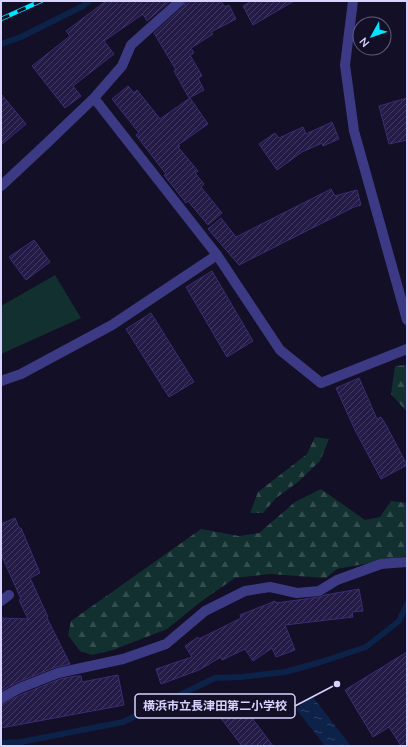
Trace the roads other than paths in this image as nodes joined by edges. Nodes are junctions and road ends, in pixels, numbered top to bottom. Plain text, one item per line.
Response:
1 (180, 1) edge
2 (353, 1) edge
3 (94, 98) junction
4 (1, 186) edge
5 (216, 255) junction
6 (407, 320) edge
7 (407, 349) edge
8 (1, 381) edge
9 (407, 562) edge
10 (1, 698) edge

1 - 3 street
2 - 6 street
3 - 4 street
3 - 5 street
5 - 7 street
5 - 8 street
9 - 10 street

